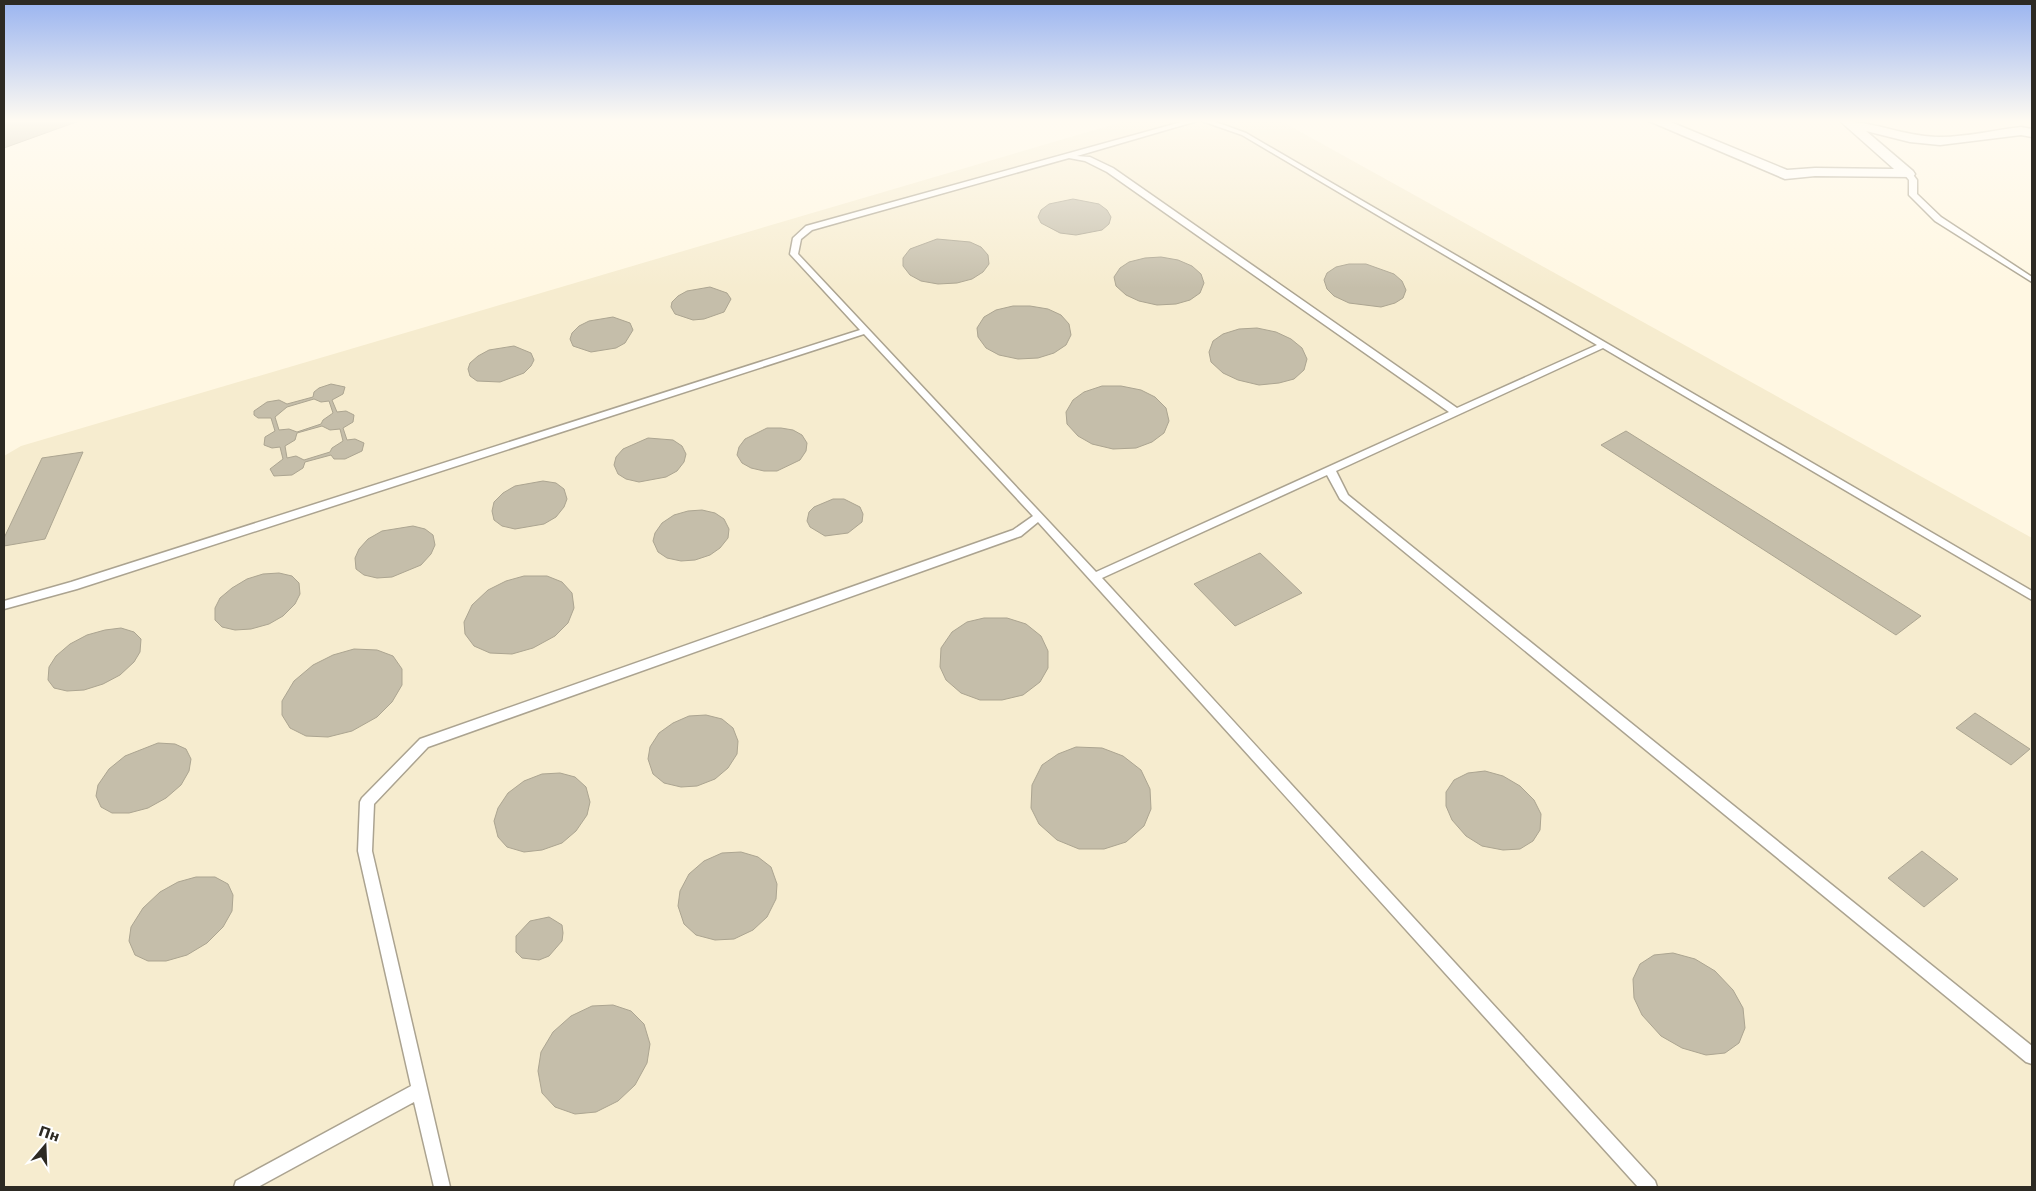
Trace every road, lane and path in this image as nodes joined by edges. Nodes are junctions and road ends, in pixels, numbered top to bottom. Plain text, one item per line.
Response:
1 (997, 177) edge
2 (1119, 177) edge
3 (1316, 177) edge
4 (1910, 177) edge
5 (2032, 280) edge
6 (866, 331) junction
7 (1603, 345) junction
8 (1456, 412) junction
9 (1330, 470) junction
10 (1039, 516) junction
11 (1094, 577) junction
12 (2032, 596) edge
13 (4, 605) edge
14 (2032, 1056) edge
15 (420, 1090) junction
16 (242, 1187) edge
17 (442, 1187) edge
18 (1649, 1187) edge

1 - 6 lane
2 - 8 lane
3 - 7 lane
4 - 5 lane
6 - 10 lane
6 - 13 lane
7 - 8 lane
7 - 12 lane
8 - 9 lane
9 - 11 lane
9 - 14 lane
10 - 11 lane
10 - 15 lane
11 - 18 lane
15 - 16 lane
15 - 17 lane

